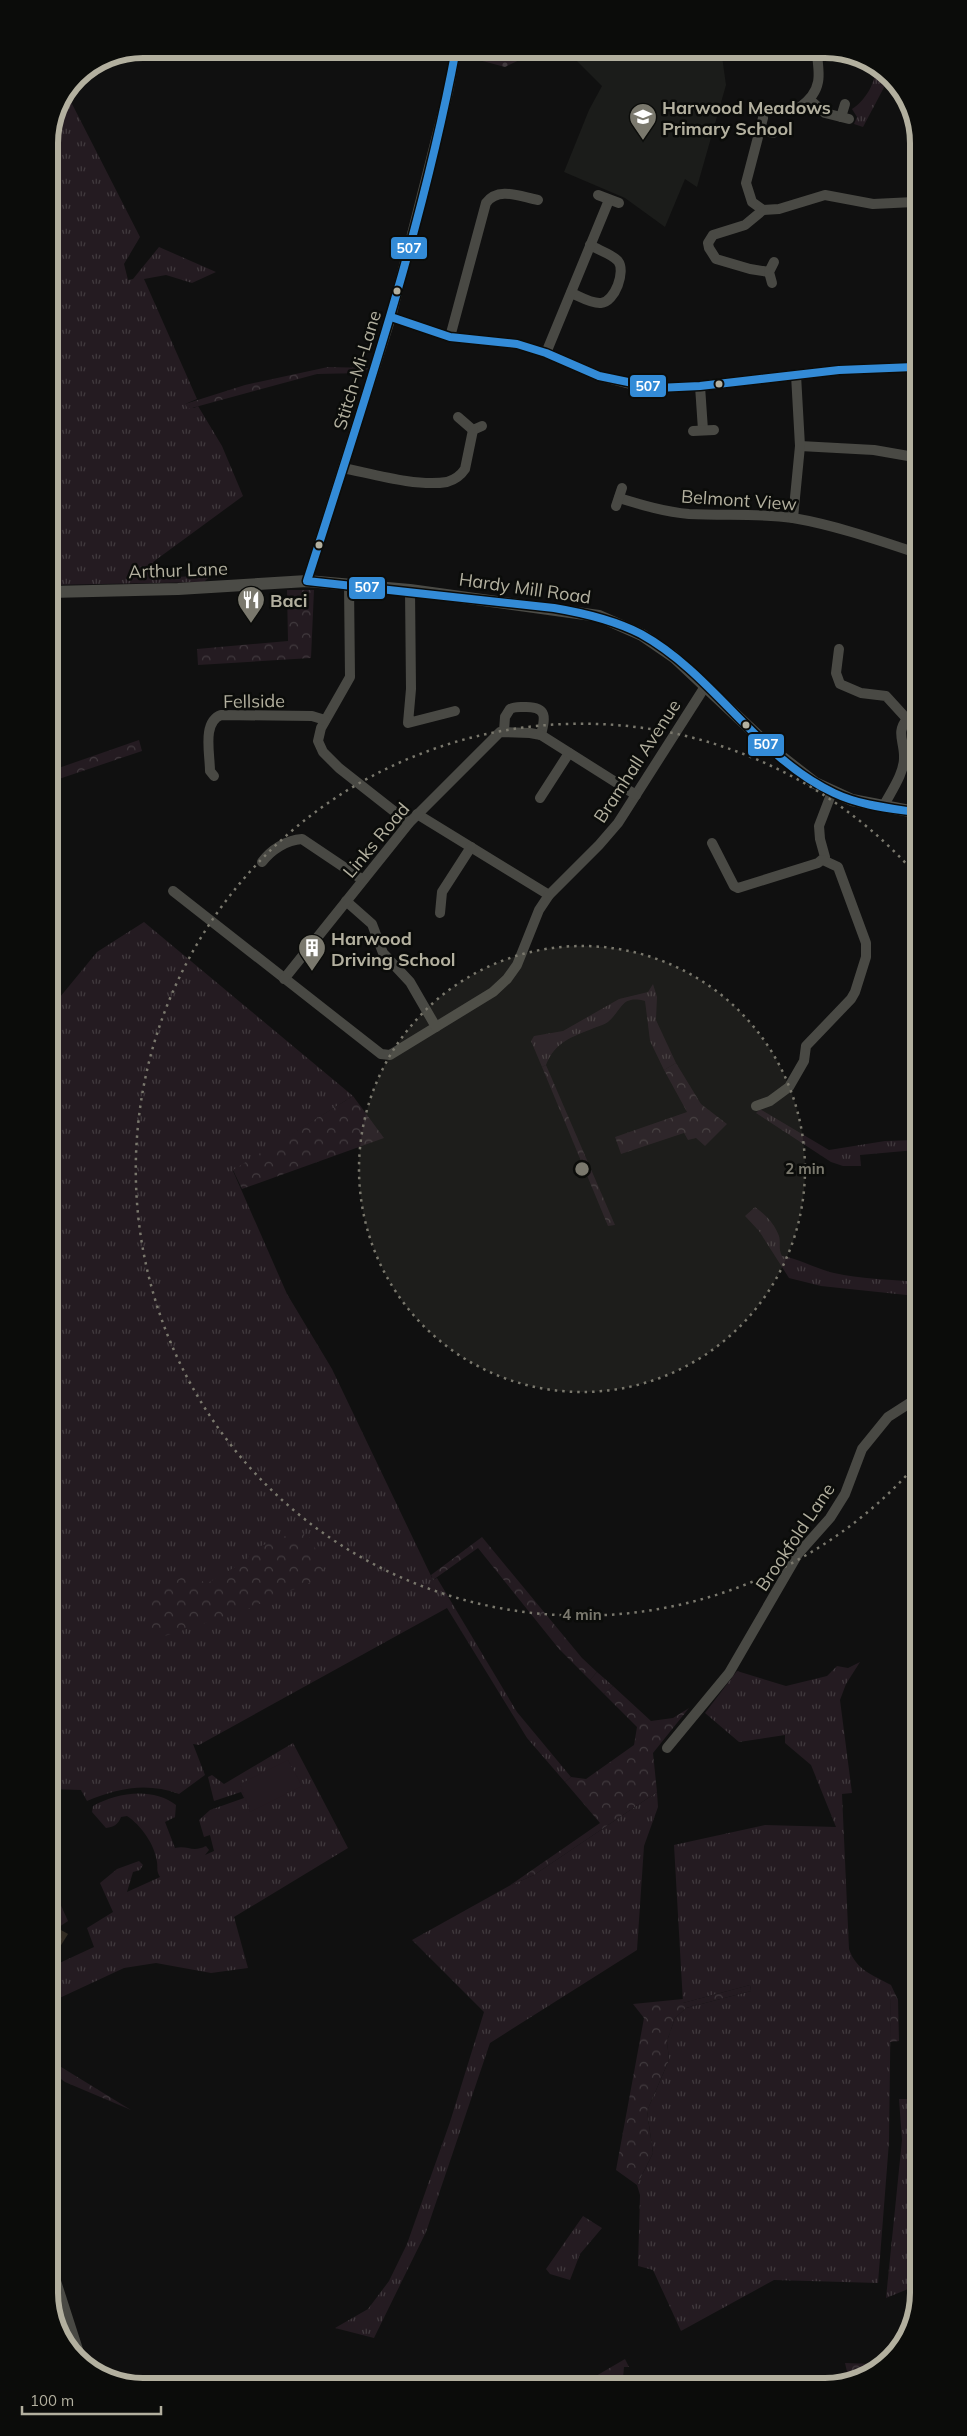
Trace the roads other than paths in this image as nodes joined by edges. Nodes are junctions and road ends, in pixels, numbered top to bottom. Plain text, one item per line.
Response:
1 (454, 58) edge
2 (817, 58) edge
3 (810, 100) junction
4 (845, 104) dead end
5 (800, 107) dead end
6 (763, 118) dead end
7 (760, 130) junction
8 (773, 133) dead end
9 (598, 195) dead end
10 (532, 196) dead end
11 (910, 202) edge
12 (763, 210) junction
13 (590, 245) junction
14 (774, 262) dead end
15 (769, 272) junction
16 (772, 283) dead end
17 (570, 293) junction
18 (391, 317) junction
19 (450, 337) junction
20 (546, 353) junction
21 (910, 367) edge
22 (796, 375) junction
23 (700, 386) junction
24 (458, 417) dead end
25 (693, 431) dead end
26 (800, 446) junction
27 (910, 456) edge
28 (343, 468) junction
29 (619, 497) dead end
30 (793, 518) junction
31 (910, 551) edge
32 (307, 581) junction
33 (349, 585) junction
34 (410, 590) junction
35 (58, 592) edge
36 (839, 649) dead end
37 (706, 686) junction
38 (455, 711) dead end
39 (910, 717) edge
40 (910, 719) edge
41 (325, 720) junction
42 (504, 731) junction
43 (542, 735) junction
44 (569, 753) junction
45 (214, 776) dead end
46 (832, 792) junction
47 (540, 794) dead end
48 (636, 795) junction
49 (883, 808) junction
50 (910, 811) edge
51 (417, 814) junction
52 (409, 823) junction
53 (712, 843) dead end
54 (471, 847) junction
55 (823, 860) junction
56 (261, 864) dead end
57 (363, 880) junction
58 (172, 892) dead end
59 (549, 895) junction
60 (346, 901) junction
61 (447, 922) dead end
62 (284, 979) junction
63 (436, 1027) junction
64 (756, 1106) dead end
65 (910, 1403) edge
66 (668, 1748) dead end
67 (58, 2287) edge
68 (78, 2348) edge

1 - 18 street, Stitch-Mi-Lane
2 - 3 street
3 - 4 street
3 - 5 street
6 - 7 street
7 - 8 street
7 - 12 street
9 - 13 street
10 - 19 street
11 - 12 street
12 - 15 street
13 - 17 street
13 - 17 street
14 - 15 street
15 - 16 street
17 - 20 street
18 - 19 street
18 - 28 street, Stitch-Mi-Lane
19 - 20 street
20 - 23 street
21 - 22 street
22 - 23 street
22 - 26 street
23 - 25 street
24 - 28 street
26 - 27 street
26 - 30 street
28 - 32 street, Stitch-Mi-Lane
29 - 30 street, Belmont View
30 - 31 street, Belmont View
32 - 33 main road, Hardy Mill Road
32 - 35 main road, Arthur Lane
33 - 34 main road, Hardy Mill Road
33 - 41 street
34 - 37 main road, Hardy Mill Road
34 - 38 street
36 - 39 street
37 - 46 main road, Hardy Mill Road
37 - 48 street, Bramhall Avenue
40 - 49 street
41 - 45 street, Fellside
41 - 52 street
42 - 43 street
42 - 43 street
42 - 51 street, Links Road
43 - 44 street
44 - 47 street
44 - 48 street
46 - 49 main road, Hardy Mill Road
46 - 55 street
48 - 59 street, Bramhall Avenue
49 - 50 main road, Hardy Mill Road
51 - 52 street, Links Road
51 - 54 street
52 - 57 street, Links Road
53 - 55 street
54 - 59 street
54 - 61 street
55 - 64 street
56 - 57 street
57 - 60 street, Links Road
58 - 62 street, Bramhall Avenue
59 - 63 street, Bramhall Avenue
60 - 62 street, Links Road
60 - 63 street
62 - 63 street, Bramhall Avenue
65 - 66 street, Brookfold Lane
67 - 68 street

